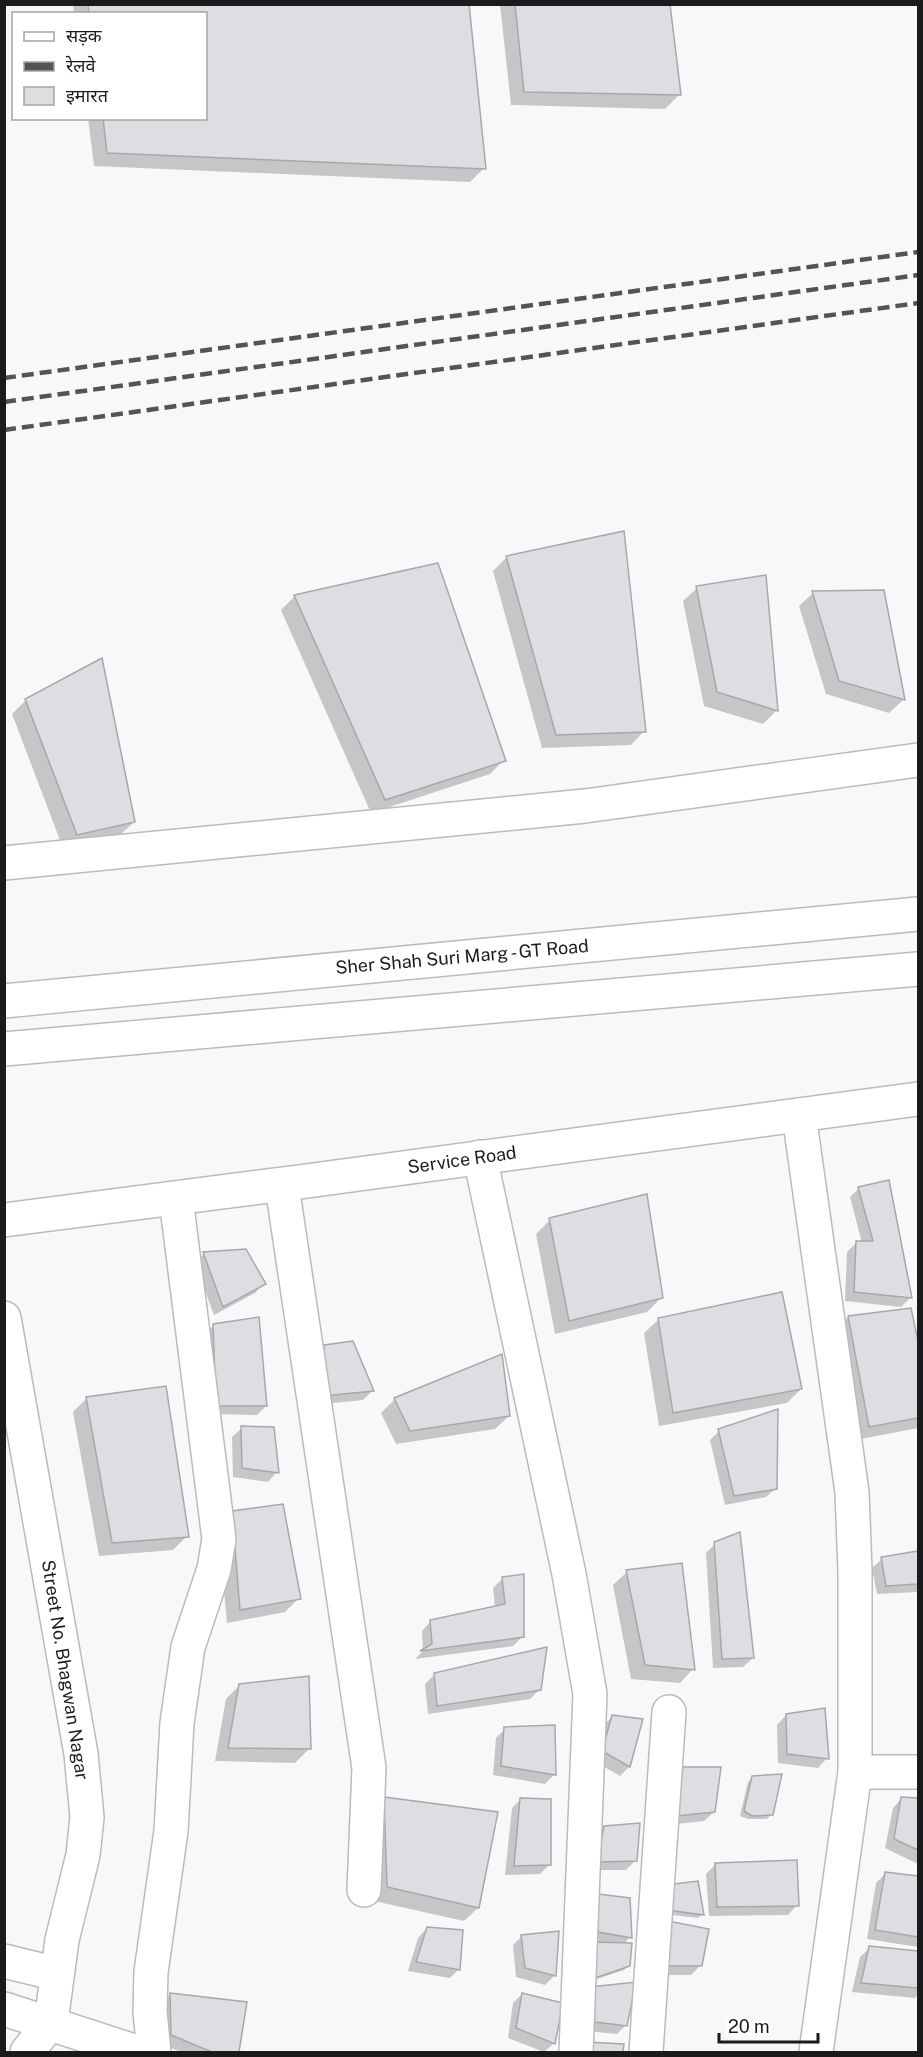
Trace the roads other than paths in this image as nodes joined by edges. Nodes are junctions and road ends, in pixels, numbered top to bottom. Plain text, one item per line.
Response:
1 (918, 760) edge
2 (4, 864) edge
3 (918, 914) edge
4 (918, 969) edge
5 (4, 1001) edge
6 (4, 1049) edge
7 (918, 1099) edge
8 (799, 1115) junction
9 (480, 1156) junction
10 (282, 1186) junction
11 (176, 1198) junction
12 (4, 1220) edge
13 (4, 1318) edge
14 (669, 1712) dead end
15 (855, 1772) junction
16 (918, 1772) edge
17 (364, 1890) dead end
18 (4, 1961) edge
19 (57, 1974) junction
20 (4, 2009) edge
21 (51, 2022) junction
22 (27, 2052) edge
23 (137, 2052) edge
24 (154, 2052) edge
25 (576, 2052) edge
26 (646, 2052) edge
27 (816, 2052) edge

1 - 2 street
3 - 5 street, Sher Shah Suri Marg - GT Road
4 - 6 street
7 - 8 street, Service Road
8 - 9 street, Service Road
8 - 15 street
9 - 10 street, Service Road
9 - 25 street
10 - 11 street, Service Road
10 - 17 street
11 - 12 street, Service Road
11 - 24 street
13 - 19 street, Street No. Bhagwan Nagar
14 - 26 street
15 - 16 street
15 - 27 street
18 - 19 street
19 - 21 street, Street No. Bhagwan Nagar
20 - 21 street
21 - 22 street
21 - 23 street

